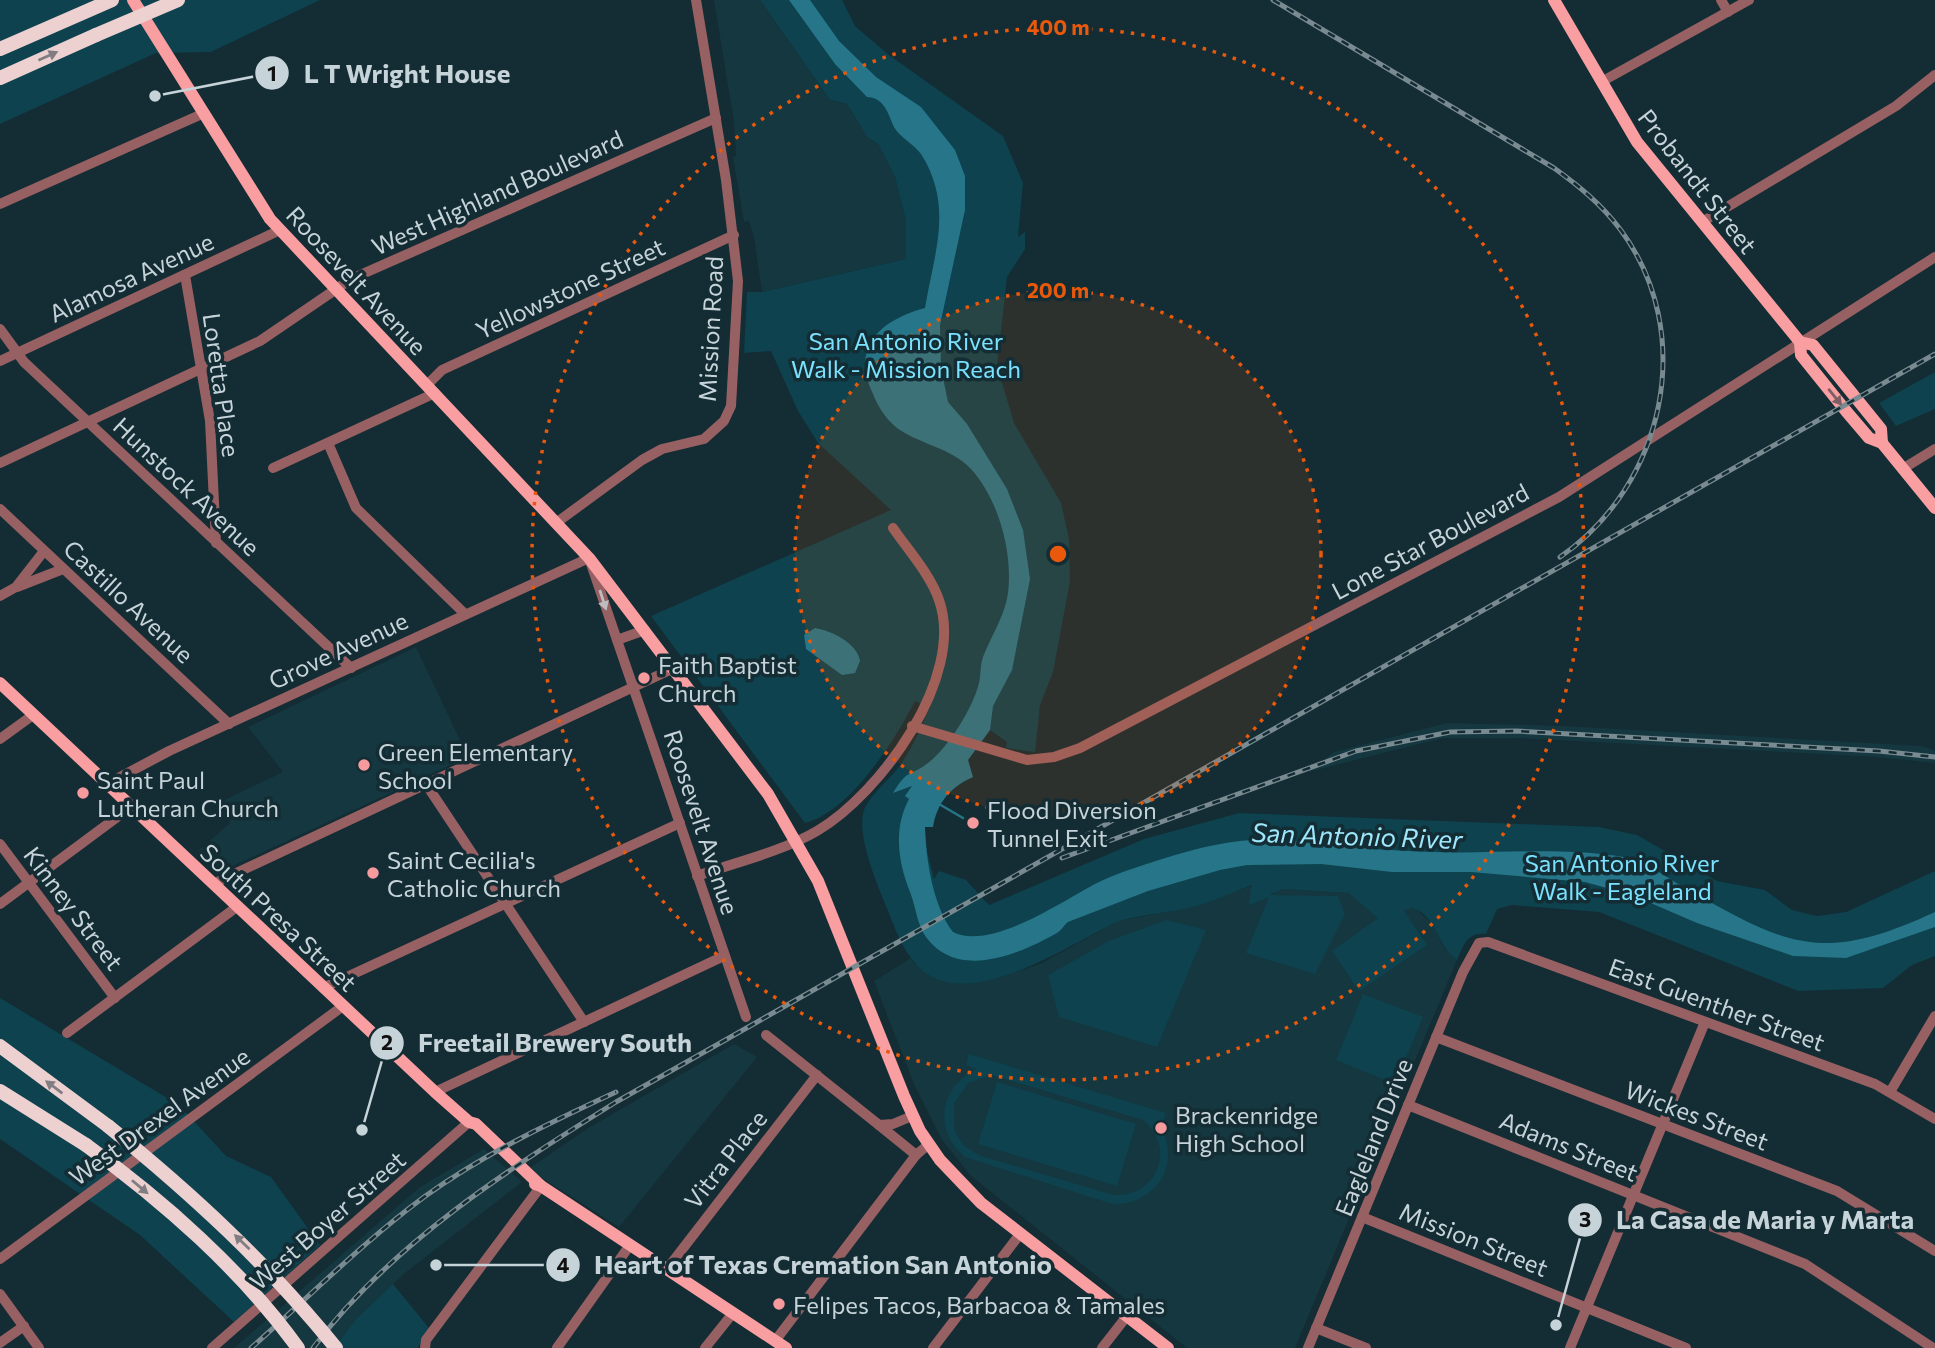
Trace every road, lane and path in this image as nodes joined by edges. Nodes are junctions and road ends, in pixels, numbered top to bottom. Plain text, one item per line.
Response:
1 (112, 0) edge
2 (133, 0) edge
3 (178, 0) edge
4 (696, 0) edge
5 (1554, 0) edge
6 (1721, 0) edge
7 (1749, 0) edge
8 (1728, 12) junction
9 (0, 49) edge
10 (1935, 75) edge
11 (0, 78) edge
12 (1601, 82) junction
13 (202, 114) junction
14 (716, 118) junction
15 (0, 204) edge
16 (1702, 222) junction
17 (280, 230) junction
18 (734, 235) junction
19 (1935, 257) edge
20 (185, 275) junction
21 (335, 289) junction
22 (0, 329) edge
23 (1800, 342) junction
24 (16, 353) junction
25 (0, 361) edge
26 (203, 370) junction
27 (431, 389) junction
28 (89, 422) junction
29 (328, 443) junction
30 (1935, 449) edge
31 (0, 463) edge
32 (273, 468) dead end
33 (1903, 468) junction
34 (1935, 508) edge
35 (0, 509) edge
36 (556, 523) junction
37 (893, 528) dead end
38 (216, 543) junction
39 (44, 551) junction
40 (589, 558) junction
41 (63, 569) junction
42 (16, 587) junction
43 (0, 596) edge
44 (465, 614) junction
45 (645, 630) junction
46 (617, 640) junction
47 (351, 668) junction
48 (674, 668) junction
49 (0, 683) edge
50 (634, 687) junction
51 (33, 715) junction
52 (229, 724) junction
53 (912, 726) junction
54 (0, 739) edge
55 (107, 784) junction
56 (426, 784) junction
57 (132, 806) junction
58 (680, 823) junction
59 (797, 840) junction
60 (0, 844) edge
61 (697, 876) junction
62 (29, 882) junction
63 (213, 884) junction
64 (506, 902) junction
65 (0, 904) edge
66 (238, 906) junction
67 (1479, 943) joint
68 (724, 956) junction
69 (323, 988) junction
70 (115, 998) junction
71 (343, 1006) junction
72 (1935, 1016) edge
73 (746, 1017) dead end
74 (584, 1021) junction
75 (1705, 1022) junction
76 (67, 1032) dead end
77 (766, 1035) dead end
78 (1436, 1037) junction
79 (0, 1046) edge
80 (817, 1075) junction
81 (0, 1091) edge
82 (435, 1092) junction
83 (1891, 1092) junction
84 (1408, 1105) junction
85 (912, 1116) junction
86 (1935, 1119) edge
87 (469, 1122) junction
88 (879, 1125) junction
89 (1661, 1125) junction
90 (929, 1144) junction
91 (916, 1155) junction
92 (541, 1186) junction
93 (1631, 1194) junction
94 (1362, 1217) junction
95 (1020, 1234) junction
96 (630, 1245) junction
97 (1935, 1251) edge
98 (0, 1259) edge
99 (667, 1269) junction
100 (0, 1294) edge
101 (1587, 1306) junction
102 (733, 1313) junction
103 (1127, 1316) junction
104 (23, 1326) junction
105 (1316, 1328) junction
106 (775, 1340) junction
107 (0, 1343) edge
108 (40, 1348) edge
109 (212, 1348) edge
110 (298, 1348) edge
111 (336, 1348) edge
112 (425, 1348) edge
113 (557, 1348) edge
114 (705, 1348) edge
115 (786, 1348) edge
116 (933, 1348) edge
117 (1102, 1348) edge
118 (1168, 1348) edge
119 (1308, 1348) edge
120 (1366, 1348) edge
121 (1570, 1348) edge
122 (1686, 1348) edge
123 (1933, 1348) edge

1 - 9 highway
2 - 13 main road, Roosevelt Avenue
11 -> 3 highway, bridge
4 - 14 street, Mission Road
5 - 12 main road, Probandt Street
6 - 8 street
7 - 8 street
8 - 12 street
10 - 16 street
12 - 16 main road, Probandt Street
13 - 15 street
13 - 17 main road, Roosevelt Avenue
14 - 18 street, Mission Road
14 - 21 street, West Highland Boulevard
16 - 23 main road, Probandt Street
17 - 20 street, Alamosa Avenue
17 - 21 main road, Roosevelt Avenue
18 - 27 street, Yellowstone Street
18 - 36 street, Mission Road
19 - 23 street, Lone Star Boulevard
20 - 24 street, Alamosa Avenue
20 - 26 street, Loretta Place
21 - 26 street, West Highland Boulevard
21 - 27 main road, Roosevelt Avenue
22 - 24 street, Hunstock Avenue
23 - 33 main road, Probandt Street
23 - 53 street, Lone Star Boulevard
24 - 25 street, Alamosa Avenue
24 - 28 street, Hunstock Avenue
26 - 28 street, West Highland Boulevard
26 - 38 street, Loretta Place
27 - 29 street, Yellowstone Street
27 - 36 main road, Roosevelt Avenue
28 - 31 street, West Highland Boulevard
28 - 38 street, Hunstock Avenue
29 - 32 street, Yellowstone Street
29 - 44 street
30 - 33 street
33 - 34 main road, Probandt Street
35 - 39 street, Castillo Avenue
36 - 40 main road, Roosevelt Avenue
37 - 53 street
38 - 47 street, Hunstock Avenue
39 - 41 street, Castillo Avenue
39 - 42 street
40 - 44 street, Grove Avenue
40 - 45 main road, Roosevelt Avenue
40 -> 46 street, Roosevelt Avenue
41 - 42 street
41 - 52 street, Castillo Avenue
42 - 43 street
44 - 47 street, Grove Avenue
45 - 46 street
45 - 48 main road, Roosevelt Avenue
46 - 50 street, Roosevelt Avenue
47 - 52 street, Grove Avenue
48 - 50 street
48 - 59 main road, Roosevelt Avenue
49 - 51 main road, South Presa Street
50 - 56 street
50 - 58 street, Roosevelt Avenue
51 - 54 street
51 - 55 main road, South Presa Street
52 - 55 street, Grove Avenue
53 - 59 street
55 - 57 main road, South Presa Street
56 - 63 street
56 - 64 street
57 - 62 street
57 - 63 main road, South Presa Street
58 - 61 street, Roosevelt Avenue
58 - 64 street
59 - 61 street
59 - 85 main road, Roosevelt Avenue
60 - 62 street, Kinney Street
61 - 68 street, Roosevelt Avenue
62 - 65 street
62 - 70 street, Kinney Street
63 - 66 main road, South Presa Street
64 - 69 street
64 - 74 street
66 - 69 main road, South Presa Street
66 - 70 street
67 - 75 street, East Guenther Street
67 - 78 street, Eagleland Drive
68 - 73 street, Roosevelt Avenue
68 - 74 street
69 - 71 main road, South Presa Street
70 - 76 street
71 - 82 main road, South Presa Street
71 - 98 street, West Drexel Avenue
72 - 83 street
74 - 82 street
75 - 83 street, East Guenther Street
75 - 89 street
77 - 80 street
78 - 84 street, Eagleland Drive
78 - 89 street, Wickes Street
111 -> 79 highway, bridge
80 - 88 street
80 - 99 street, Vitra Place
81 -> 110 highway, bridge
82 - 87 main road, South Presa Street
83 - 86 street, East Guenther Street
84 - 93 street, Adams Street
84 - 94 street, Eagleland Drive
85 - 88 street
85 - 90 main road, Roosevelt Avenue
87 - 92 main road, South Presa Street
87 - 109 street, West Boyer Street
88 - 91 street
89 - 93 street
89 - 97 street, Wickes Street
90 - 91 street
90 - 95 main road, Roosevelt Avenue
91 - 106 street
92 - 96 main road, South Presa Street
92 - 112 street
93 - 101 street
93 - 123 street, Adams Street
94 - 101 street, Mission Street
94 - 105 street, Eagleland Drive
95 - 103 main road, Roosevelt Avenue
95 - 116 street
96 - 99 main road, South Presa Street
96 - 113 street
99 - 102 main road, South Presa Street
100 - 104 street
101 - 121 street
101 - 122 street, Mission Street
102 - 106 main road, South Presa Street
102 - 114 street
103 - 117 street
103 - 118 main road, Roosevelt Avenue
104 - 107 street
104 - 108 street
105 - 119 street, Eagleland Drive
105 - 120 street
106 - 115 main road, South Presa Street

